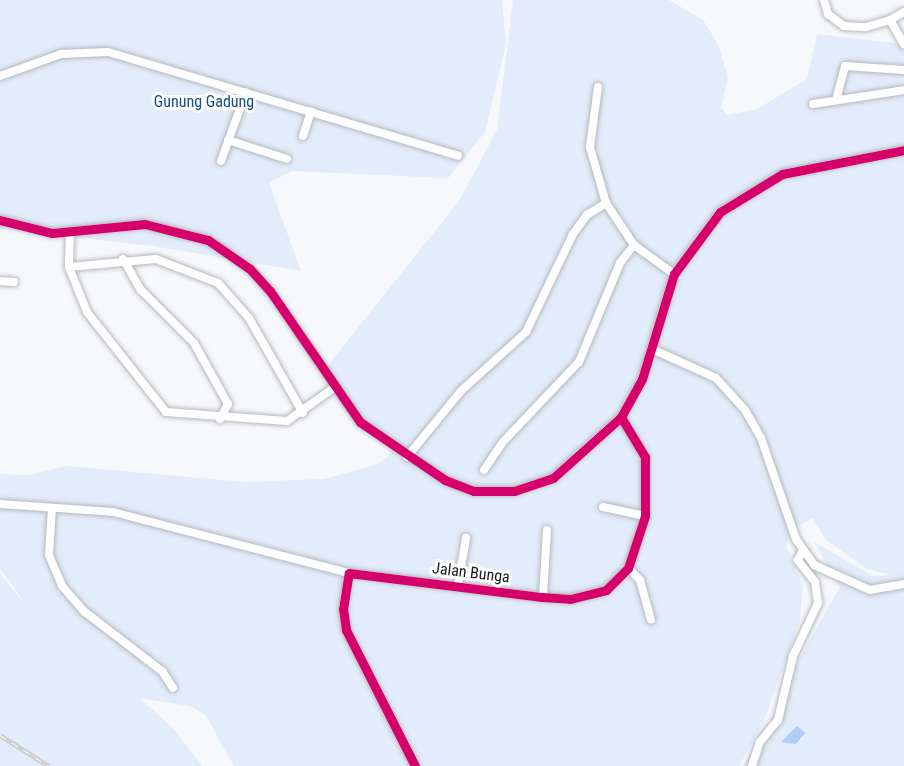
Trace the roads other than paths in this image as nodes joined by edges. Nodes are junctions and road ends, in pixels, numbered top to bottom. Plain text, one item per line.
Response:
1 (824, 0) edge
2 (904, 12) edge
3 (890, 20) junction
4 (904, 44) edge
5 (904, 70) edge
6 (0, 76) edge
7 (598, 87) dead end
8 (904, 90) edge
9 (246, 92) junction
10 (836, 100) junction
11 (813, 104) dead end
12 (310, 111) junction
13 (303, 136) dead end
14 (228, 140) junction
15 (904, 150) edge
16 (458, 156) dead end
17 (287, 159) dead end
18 (221, 161) dead end
19 (606, 204) junction
20 (0, 220) edge
21 (70, 233) junction
22 (634, 244) junction
23 (123, 259) junction
24 (69, 267) junction
25 (674, 274) junction
26 (0, 281) edge
27 (14, 282) dead end
28 (652, 349) junction
29 (332, 389) junction
30 (303, 413) junction
31 (621, 417) junction
32 (220, 419) junction
33 (407, 457) junction
34 (484, 470) dead end
35 (0, 504) edge
36 (603, 507) dead end
37 (52, 508) junction
38 (645, 516) junction
39 (547, 530) dead end
40 (465, 538) dead end
41 (802, 552) junction
42 (628, 568) junction
43 (349, 573) junction
44 (904, 584) edge
45 (458, 585) junction
46 (543, 597) junction
47 (651, 620) dead end
48 (173, 688) dead end
49 (415, 766) edge
50 (752, 766) edge

1 - 3 street
2 - 3 street
3 - 4 street
5 - 10 street
6 - 9 street
7 - 19 street
8 - 10 street
9 - 12 street
9 - 14 street
10 - 11 street
12 - 13 street
12 - 16 street
14 - 17 street
14 - 18 street
15 - 25 street
19 - 22 street
19 - 33 street
20 - 21 street
21 - 24 street
21 - 29 street
22 - 25 street
22 - 34 street
23 - 24 street
23 - 30 street
23 - 32 street
24 - 32 street
25 - 28 street
26 - 27 street
28 - 31 street
28 - 41 street
29 - 30 street
29 - 33 street
30 - 32 street
31 - 33 street
31 - 38 street, Jalan Bunga
35 - 37 street, Jalan Bunga
36 - 38 street
37 - 43 street, Jalan Bunga
37 - 48 street
38 - 42 street, Jalan Bunga
39 - 46 street
40 - 45 street
41 - 44 street
41 - 50 street
42 - 46 street, Jalan Bunga
42 - 47 street
43 - 45 street, Jalan Bunga
43 - 49 street
45 - 46 street, Jalan Bunga

